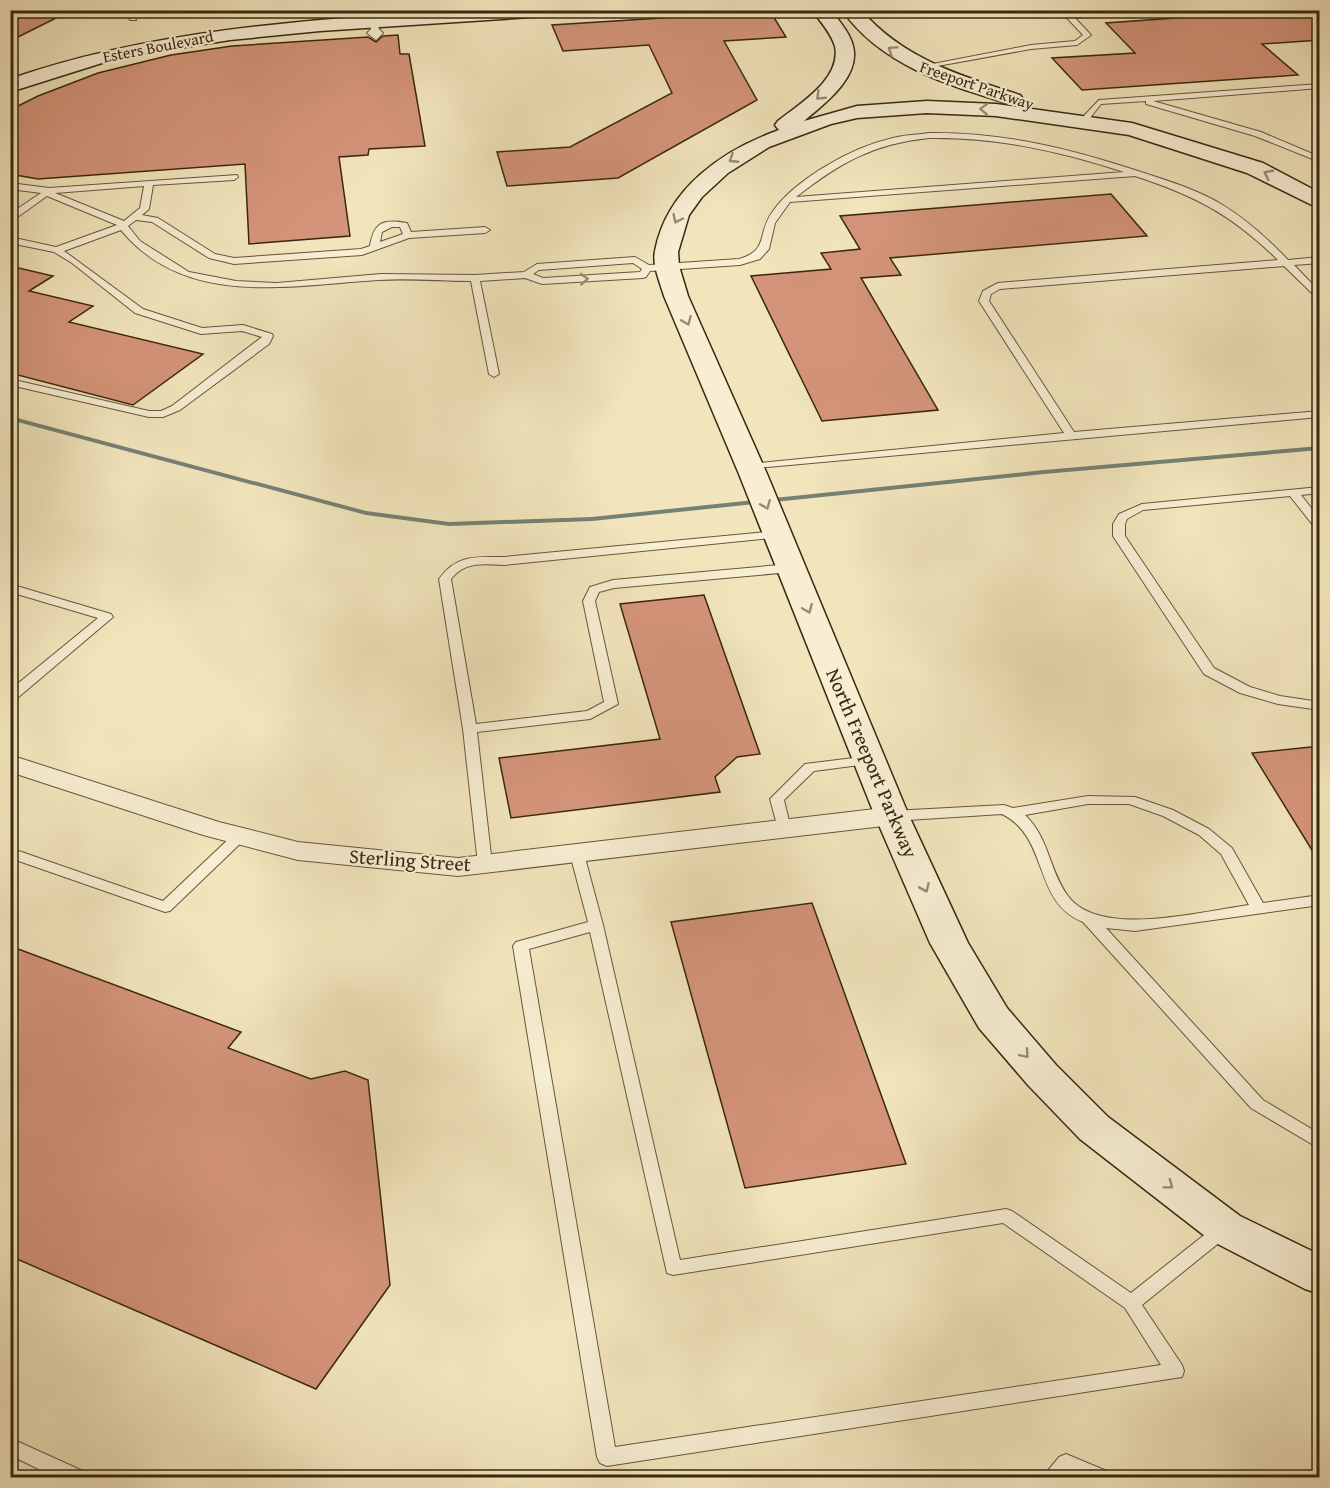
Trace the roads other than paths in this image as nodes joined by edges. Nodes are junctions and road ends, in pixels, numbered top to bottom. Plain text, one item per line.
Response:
1 (440, 10) edge
2 (561, 10) edge
3 (821, 10) edge
4 (851, 10) edge
5 (1062, 10) edge
6 (1118, 10) edge
7 (1070, 16) junction
8 (921, 67) junction
9 (10, 73) edge
10 (10, 86) edge
11 (1320, 86) edge
12 (1138, 99) junction
13 (1084, 120) junction
14 (762, 143) junction
15 (1320, 160) edge
16 (1139, 174) junction
17 (234, 177) dead end
18 (148, 183) junction
19 (10, 186) edge
20 (49, 191) junction
21 (787, 200) junction
22 (1320, 202) edge
23 (10, 213) edge
24 (136, 217) junction
25 (123, 226) junction
26 (485, 230) dead end
27 (408, 235) junction
28 (10, 240) edge
29 (375, 247) junction
30 (57, 250) junction
31 (1320, 260) edge
32 (1286, 262) junction
33 (363, 265) junction
34 (657, 267) junction
35 (526, 275) junction
36 (475, 278) junction
37 (1320, 298) edge
38 (494, 374) dead end
39 (10, 382) edge
40 (1320, 414) edge
41 (1071, 436) junction
42 (752, 471) junction
43 (1320, 490) edge
44 (1293, 492) junction
45 (1320, 527) edge
46 (778, 535) junction
47 (791, 568) junction
48 (10, 588) edge
49 (10, 697) edge
50 (1320, 706) edge
51 (470, 729) junction
52 (870, 760) junction
53 (10, 763) edge
54 (1014, 812) junction
55 (892, 816) junction
56 (784, 829) junction
57 (240, 836) junction
58 (10, 853) edge
59 (577, 854) junction
60 (485, 864) junction
61 (1320, 900) edge
62 (1259, 909) junction
63 (1085, 916) junction
64 (596, 925) junction
65 (1320, 1143) edge
66 (1225, 1228) junction
67 (1320, 1276) edge
68 (1131, 1303) junction
69 (10, 1446) edge
70 (78, 1478) edge
71 (1052, 1478) edge
72 (1102, 1478) edge

1 - 9 main road, Esters Boulevard
2 - 10 main road, Esters Boulevard
3 -> 14 main road
8 -> 4 main road, Freeport Parkway
5 - 7 lane
6 - 7 lane
7 - 8 lane
8 - 13 main road, Freeport Parkway
11 - 12 lane
12 - 13 lane
12 - 15 lane
13 -> 14 main road
22 -> 13 main road
14 -> 34 main road, North Freeport Parkway
16 - 21 lane
16 - 21 lane
16 - 32 lane
17 - 18 lane
18 - 20 lane
18 - 24 lane
19 - 20 lane
20 - 23 lane
20 - 25 lane
21 - 34 lane
24 - 25 lane
24 - 33 lane
25 - 30 lane
25 - 33 lane
26 - 27 lane
27 - 29 lane
27 - 29 lane
28 - 30 lane
29 - 33 lane
30 - 39 lane
31 - 32 lane
32 - 37 lane
32 - 41 lane
33 - 36 lane
35 -> 34 lane
34 - 35 lane
34 -> 42 main road, North Freeport Parkway
35 - 36 lane
36 - 38 lane
40 - 41 lane
41 - 42 lane
42 -> 46 main road, North Freeport Parkway
43 - 44 lane
44 - 45 lane
44 - 50 lane
46 - 47 main road, North Freeport Parkway
46 - 51 lane
47 - 51 lane
47 -> 52 main road, North Freeport Parkway
48 - 49 lane
51 - 60 lane
52 - 55 main road, North Freeport Parkway
52 - 56 lane
53 - 57 street, Sterling Street
54 - 55 lane
54 - 62 lane
54 - 63 lane
55 - 56 street, Sterling Street
55 -> 66 main road, North Freeport Parkway
56 - 59 street, Sterling Street
57 - 58 lane
57 - 60 street, Sterling Street
59 - 60 street, Sterling Street
59 - 64 lane
61 - 62 lane
62 - 63 lane
63 - 65 lane
64 - 68 lane
64 - 68 lane
66 - 67 main road, North Freeport Parkway
66 - 68 lane
69 - 70 lane
71 - 72 lane

